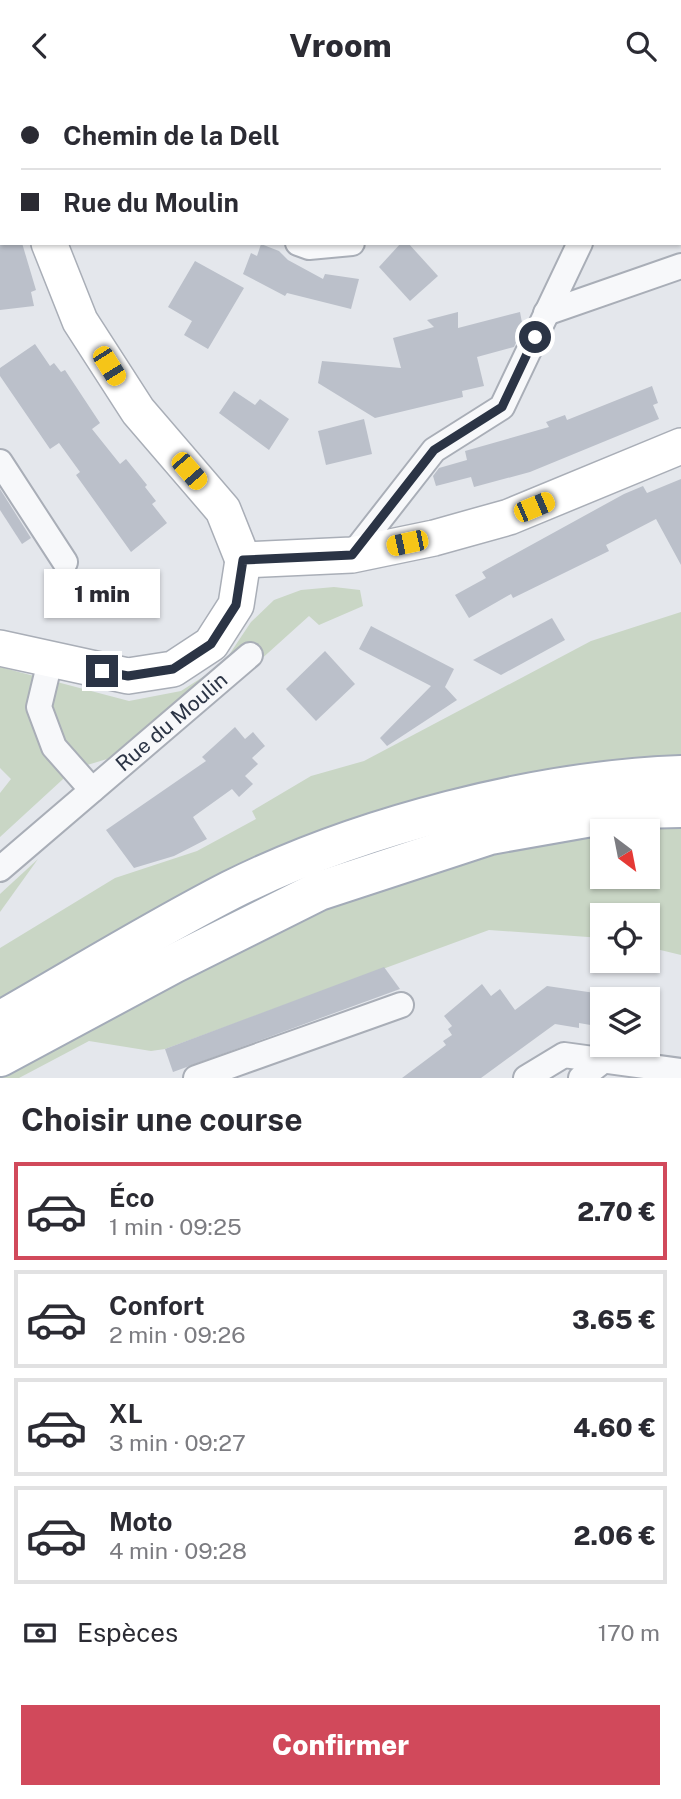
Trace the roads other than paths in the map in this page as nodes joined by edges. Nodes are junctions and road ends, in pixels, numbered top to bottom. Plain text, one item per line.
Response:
1 (50, 245) edge
2 (304, 245) edge
3 (330, 245) edge
4 (579, 245) edge
5 (681, 266) edge
6 (547, 313) junction
7 (681, 446) edge
8 (0, 462) edge
9 (352, 555) junction
10 (243, 560) junction
11 (65, 562) dead end
12 (0, 648) edge
13 (250, 655) dead end
14 (50, 661) junction
15 (681, 775) edge
16 (92, 790) junction
17 (681, 808) edge
18 (0, 869) edge
19 (401, 1005) dead end
20 (0, 1021) edge
21 (0, 1057) edge
22 (604, 1060) junction
23 (681, 1071) edge
24 (196, 1078) edge
25 (526, 1078) edge
26 (581, 1078) edge

1 - 10 main road
2 - 3 street
4 - 6 street
5 - 6 street
6 - 9 street
7 - 9 main road
8 - 11 street
9 - 10 main road
10 - 14 main road, Rue du Moulin
12 - 14 main road, Rue du Moulin
13 - 16 street, Rue du Moulin
14 - 16 street
15 - 20 main road
16 - 18 street, Rue du Moulin
17 - 21 main road
19 - 24 street
22 - 23 street
22 - 25 street
22 - 26 street

